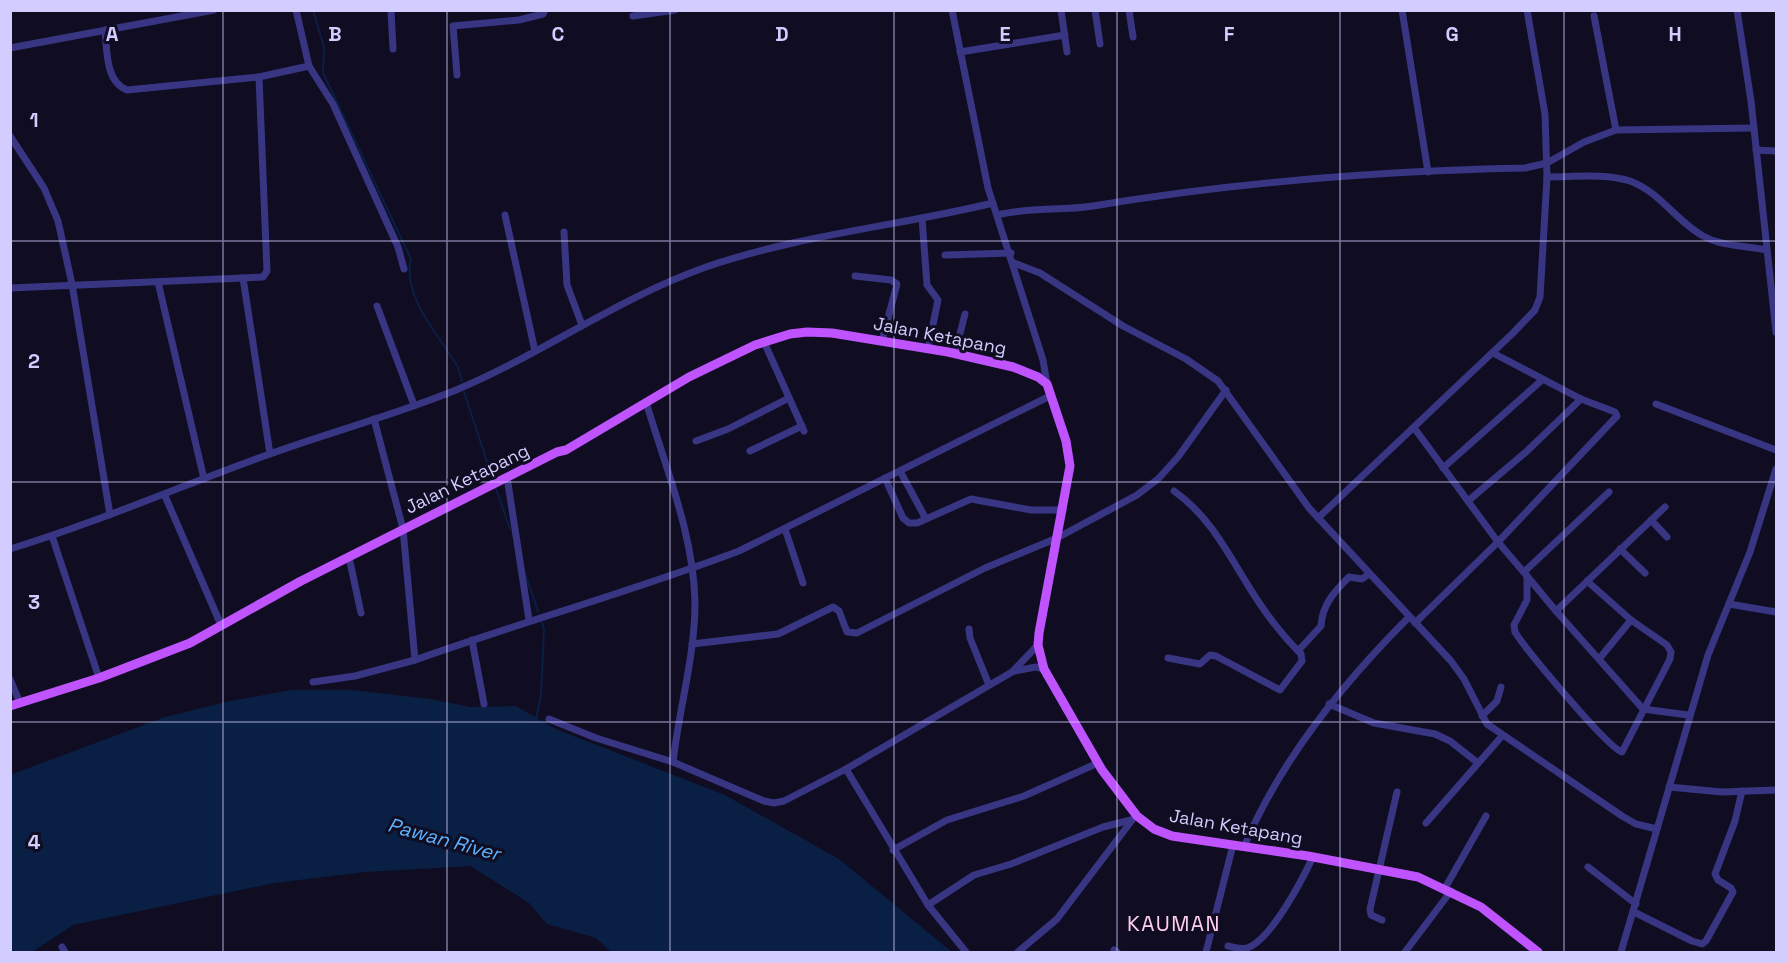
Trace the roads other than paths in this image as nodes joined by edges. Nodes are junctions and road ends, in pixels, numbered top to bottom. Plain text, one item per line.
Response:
1 (214, 10) edge
2 (296, 10) edge
3 (392, 10) edge
4 (545, 10) edge
5 (675, 10) edge
6 (952, 10) edge
7 (1061, 10) edge
8 (1095, 10) edge
9 (1129, 10) edge
10 (1402, 10) edge
11 (1527, 10) edge
12 (1737, 10) edge
13 (633, 16) dead end
14 (1594, 16) dead end
15 (105, 30) junction
16 (1065, 35) junction
17 (1133, 37) dead end
18 (1100, 44) dead end
19 (10, 48) edge
20 (393, 49) dead end
21 (960, 52) junction
22 (1067, 52) dead end
23 (309, 66) junction
24 (457, 75) dead end
25 (259, 77) junction
26 (1754, 128) junction
27 (1616, 130) junction
28 (10, 136) edge
29 (1756, 150) junction
30 (1776, 151) edge
31 (1547, 163) junction
32 (1428, 172) junction
33 (1547, 177) junction
34 (993, 203) junction
35 (505, 215) dead end
36 (997, 215) junction
37 (922, 218) junction
38 (564, 232) dead end
39 (1766, 250) junction
40 (1011, 253) junction
41 (945, 255) dead end
42 (1014, 263) junction
43 (404, 269) dead end
44 (855, 276) dead end
45 (243, 278) junction
46 (158, 282) junction
47 (72, 284) junction
48 (10, 288) edge
49 (377, 306) dead end
50 (965, 314) dead end
51 (582, 325) junction
52 (1776, 333) edge
53 (882, 341) junction
54 (764, 342) junction
55 (928, 349) junction
56 (535, 351) junction
57 (955, 353) junction
58 (1493, 353) junction
59 (1542, 380) junction
60 (1047, 384) junction
61 (1226, 390) junction
62 (1050, 396) junction
63 (789, 398) junction
64 (1581, 399) junction
65 (646, 402) junction
66 (1656, 404) dead end
67 (414, 405) junction
68 (374, 419) junction
69 (1415, 429) junction
70 (696, 441) dead end
71 (1776, 450) edge
72 (750, 451) dead end
73 (270, 454) junction
74 (1443, 468) junction
75 (1776, 469) edge
76 (900, 471) junction
77 (507, 477) junction
78 (885, 478) junction
79 (204, 479) junction
80 (1174, 491) dead end
81 (1609, 492) dead end
82 (165, 496) junction
83 (1468, 501) junction
84 (1768, 502) junction
85 (1776, 506) edge
86 (1665, 507) dead end
87 (1063, 510) junction
88 (110, 515) junction
89 (1318, 518) junction
90 (926, 519) junction
91 (1651, 520) junction
92 (403, 529) junction
93 (785, 529) junction
94 (52, 536) junction
95 (1667, 537) dead end
96 (1057, 538) junction
97 (1498, 542) junction
98 (10, 549) edge
99 (1620, 549) junction
100 (349, 556) junction
101 (692, 569) junction
102 (1645, 573) dead end
103 (1369, 574) junction
104 (1525, 574) junction
105 (1587, 581) junction
106 (803, 583) dead end
107 (1729, 604) junction
108 (1556, 611) junction
109 (1776, 612) edge
110 (362, 613) dead end
111 (1409, 617) junction
112 (529, 620) junction
113 (1631, 620) junction
114 (1415, 623) junction
115 (221, 625) junction
116 (969, 629) dead end
117 (472, 640) junction
118 (692, 644) junction
119 (1038, 645) junction
120 (1298, 651) junction
121 (1168, 658) dead end
122 (1599, 659) junction
123 (415, 660) junction
124 (1044, 669) junction
125 (1012, 672) junction
126 (99, 678) junction
127 (10, 679) edge
128 (314, 682) dead end
129 (989, 685) junction
130 (1501, 687) dead end
131 (15, 704) edge
132 (484, 704) dead end
133 (1329, 704) junction
134 (1643, 710) junction
135 (1688, 715) junction
136 (1482, 716) junction
137 (549, 719) dead end
138 (1502, 736) junction
139 (673, 762) junction
140 (1098, 763) junction
141 (1478, 763) junction
142 (846, 769) junction
143 (1669, 787) junction
144 (1775, 790) edge
145 (1742, 791) junction
146 (1396, 792) dead end
147 (1486, 816) dead end
148 (1134, 818) junction
149 (1426, 823) dead end
150 (1657, 829) junction
151 (1233, 845) junction
152 (1244, 846) junction
153 (893, 850) junction
154 (1313, 857) junction
155 (1588, 867) dead end
156 (1380, 868) junction
157 (1448, 889) junction
158 (928, 905) junction
159 (1635, 908) junction
160 (1382, 920) dead end
161 (1228, 946) dead end
162 (966, 952) edge
163 (1018, 952) edge
164 (1206, 952) edge
165 (1405, 952) edge
166 (1538, 952) edge
167 (1621, 952) edge

1 - 15 street
2 - 23 street
3 - 20 street
4 - 24 street
5 - 13 street
6 - 21 street
7 - 16 street
8 - 18 street
9 - 17 street
10 - 32 street
11 - 31 street
12 - 26 street
14 - 27 street
15 - 19 street
15 - 25 street
16 - 21 street
16 - 22 street
21 - 34 street
23 - 25 street
23 - 43 street
25 - 45 street
26 - 27 street
26 - 29 street
27 - 31 street
28 - 47 street
29 - 30 street
29 - 39 street
31 - 32 street
31 - 33 street
32 - 36 street
33 - 39 street
33 - 58 street
34 - 36 street
34 - 37 street
35 - 56 street
36 - 40 street
37 - 51 street
37 - 55 street
38 - 51 street
39 - 52 street
40 - 41 street
40 - 42 street
42 - 60 street
42 - 61 street
44 - 53 street
45 - 46 street
45 - 73 street
46 - 47 street
46 - 79 street
47 - 48 street
47 - 88 street
49 - 67 street
50 - 57 street
51 - 56 street
53 - 54 main road, Jalan Ketapang
53 - 55 main road, Jalan Ketapang
54 - 63 street
54 - 65 main road, Jalan Ketapang
55 - 57 main road, Jalan Ketapang
56 - 67 street
57 - 60 main road, Jalan Ketapang
58 - 59 street
58 - 69 street
59 - 64 street
59 - 74 street
60 - 62 main road, Jalan Ketapang
61 - 89 street
61 - 96 street
62 - 76 street
62 - 87 main road, Jalan Ketapang
63 - 70 street
63 - 72 street
64 - 83 street
64 - 97 street
65 - 77 main road, Jalan Ketapang
65 - 101 street
66 - 71 street
67 - 68 street
68 - 73 street
68 - 92 street
69 - 74 street
69 - 89 street
73 - 79 street
74 - 83 street
75 - 84 street
76 - 78 street
76 - 90 street
77 - 92 main road, Jalan Ketapang
77 - 112 street
78 - 90 street
78 - 93 street
79 - 82 street
80 - 120 street
81 - 104 street
82 - 88 street
82 - 115 street
83 - 97 street
84 - 85 street
84 - 107 street
86 - 91 street
87 - 90 street
87 - 96 main road, Jalan Ketapang
88 - 94 street
89 - 103 street
91 - 95 street
91 - 99 street
92 - 100 main road, Jalan Ketapang
92 - 123 street
93 - 101 street
93 - 106 street
94 - 98 street
94 - 126 street
96 - 118 street
96 - 119 main road, Jalan Ketapang
97 - 104 street
97 - 114 street
99 - 102 street
99 - 105 street
100 - 110 street
100 - 115 main road, Jalan Ketapang
101 - 112 street
101 - 118 street
103 - 111 street
103 - 120 street
104 - 108 street
104 - 134 street
105 - 108 street
105 - 113 street
107 - 109 street
107 - 135 street
108 - 122 street
111 - 114 street
111 - 133 street
112 - 117 street
113 - 122 street
113 - 134 street
114 - 136 street
115 - 126 main road, Jalan Ketapang
116 - 129 street
117 - 123 street
117 - 132 street
118 - 139 street
119 - 124 main road, Jalan Ketapang
119 - 125 street
120 - 121 street
122 - 134 street
123 - 128 street
124 - 125 street
124 - 140 main road, Jalan Ketapang
125 - 129 street
126 - 131 main road, Jalan Ketapang
127 - 131 street
129 - 142 street
130 - 136 street
133 - 141 street
133 - 152 street
134 - 135 street
135 - 143 street
136 - 138 street
137 - 139 street
138 - 141 street
138 - 150 street
139 - 142 street
140 - 148 main road, Jalan Ketapang
140 - 153 street
141 - 149 street
142 - 153 street
143 - 145 street
143 - 150 street
144 - 145 street
145 - 159 street
146 - 156 street
147 - 157 street
148 - 151 main road, Jalan Ketapang
148 - 158 street
148 - 163 street
150 - 159 street
151 - 152 main road, Jalan Ketapang
151 - 164 street
152 - 154 main road, Jalan Ketapang
153 - 158 street
154 - 156 main road, Jalan Ketapang
154 - 161 street
155 - 159 street
156 - 157 main road, Jalan Ketapang
156 - 160 street
157 - 165 street
157 - 166 main road, Jalan Ketapang
158 - 162 street
159 - 167 street

